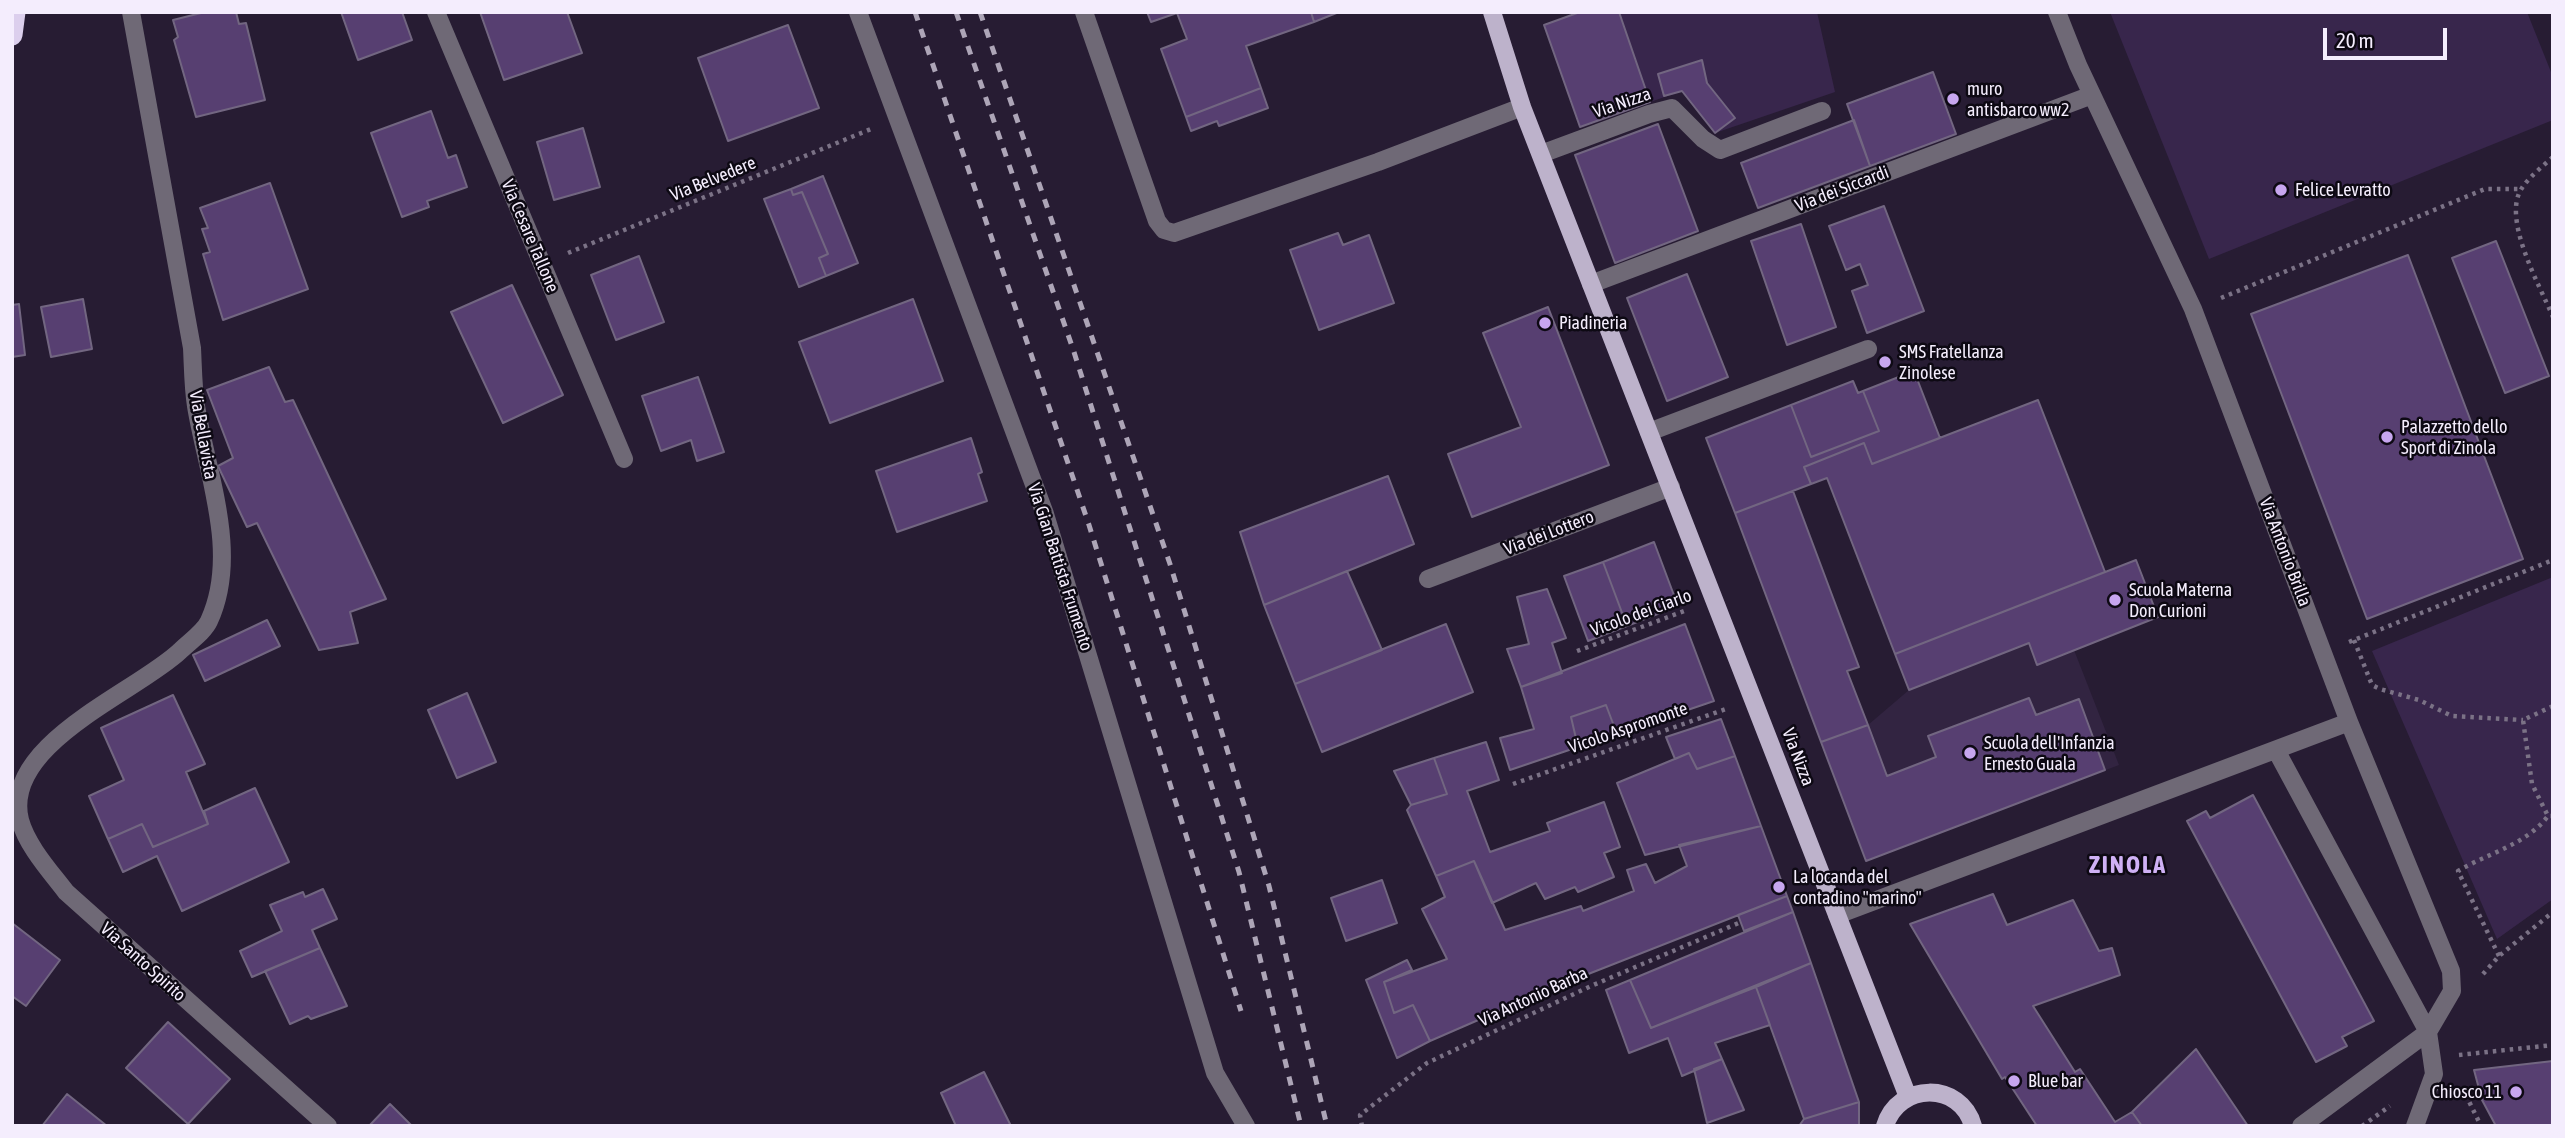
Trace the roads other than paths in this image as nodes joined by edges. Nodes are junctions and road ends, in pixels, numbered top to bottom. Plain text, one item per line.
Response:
1 (15, 12) edge
2 (131, 12) edge
3 (436, 12) edge
4 (858, 12) edge
5 (1084, 12) edge
6 (1492, 12) edge
7 (2057, 12) edge
8 (12, 34) edge
9 (2092, 95) junction
10 (1522, 107) junction
11 (1822, 110) dead end
12 (1541, 154) junction
13 (1591, 284) junction
14 (1868, 349) dead end
15 (1649, 432) junction
16 (624, 459) dead end
17 (1671, 487) junction
18 (1428, 579) dead end
19 (2349, 722) junction
20 (2276, 750) junction
21 (27, 774) joint
22 (1837, 915) junction
23 (2428, 1032) junction
24 (1908, 1097) junction
25 (319, 1123) edge
26 (2414, 1125) edge
27 (1245, 1126) edge
28 (1885, 1126) edge
29 (1973, 1126) edge
30 (2301, 1126) edge

1 - 8 highway
2 - 21 street, Via Bellavista
3 - 16 street, Via Cesare Tallone
4 - 27 street, Via Gian Battista Frumento
5 - 10 street
6 - 10 main road, Via Nizza
7 - 9 street
9 - 13 street, Via dei Siccardi
9 - 19 street, Via Antonio Brilla
10 - 12 main road, Via Nizza
11 - 12 street, Via Nizza
12 - 13 main road, Via Nizza
13 - 15 main road, Via Nizza
14 - 15 street
15 - 17 main road, Via Nizza
17 - 18 street, Via dei Lottero
17 - 22 main road, Via Nizza
19 - 20 street
19 - 23 street, Via Antonio Brilla
20 - 22 street
20 - 23 street
21 - 25 street, Via Santo Spirito
22 - 24 main road, Via Nizza
23 - 26 street
23 - 30 street
24 - 28 main road
24 - 29 main road

